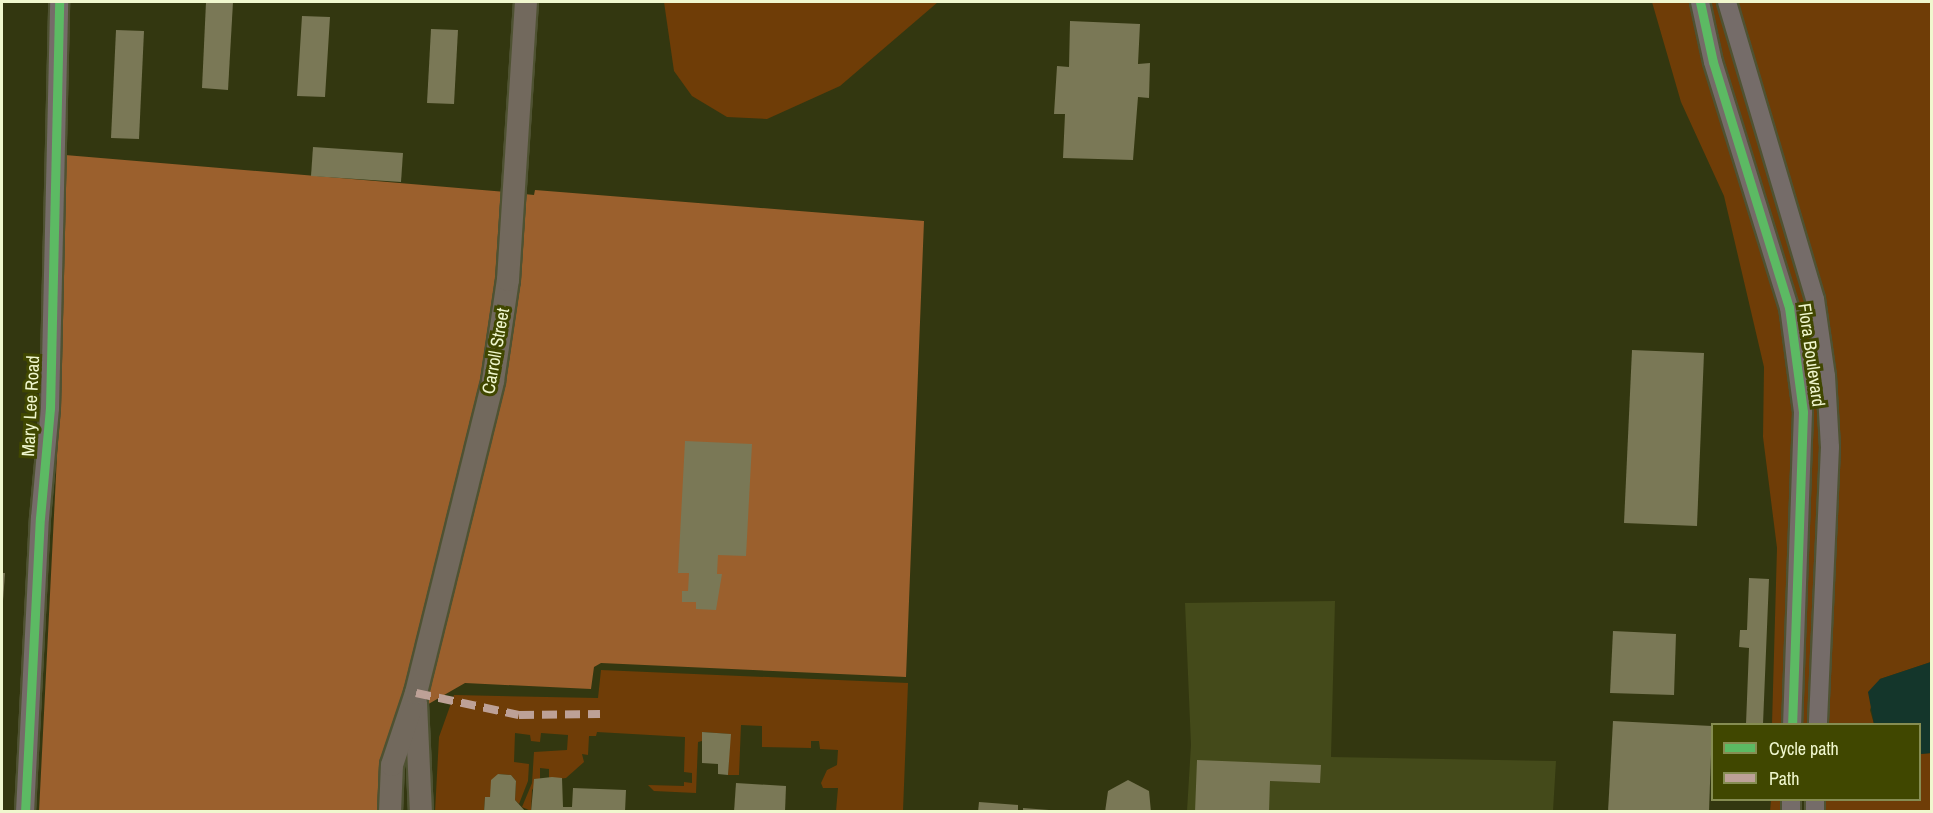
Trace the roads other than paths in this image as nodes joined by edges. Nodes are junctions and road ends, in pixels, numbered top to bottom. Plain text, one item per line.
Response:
1 (59, 2) edge
2 (525, 2) edge
3 (1700, 2) edge
4 (1727, 2) edge
5 (416, 693) junction
6 (1792, 723) edge
7 (1818, 723) edge
8 (25, 812) edge
9 (390, 812) edge
10 (422, 812) edge

1 - 8 street, Mary Lee Road
2 - 5 main road, Carroll Street
3 - 6 street, Flora Boulevard
4 - 7 street, Flora Boulevard
5 - 9 main road, Carroll Street
5 - 10 main road, Carroll Street

